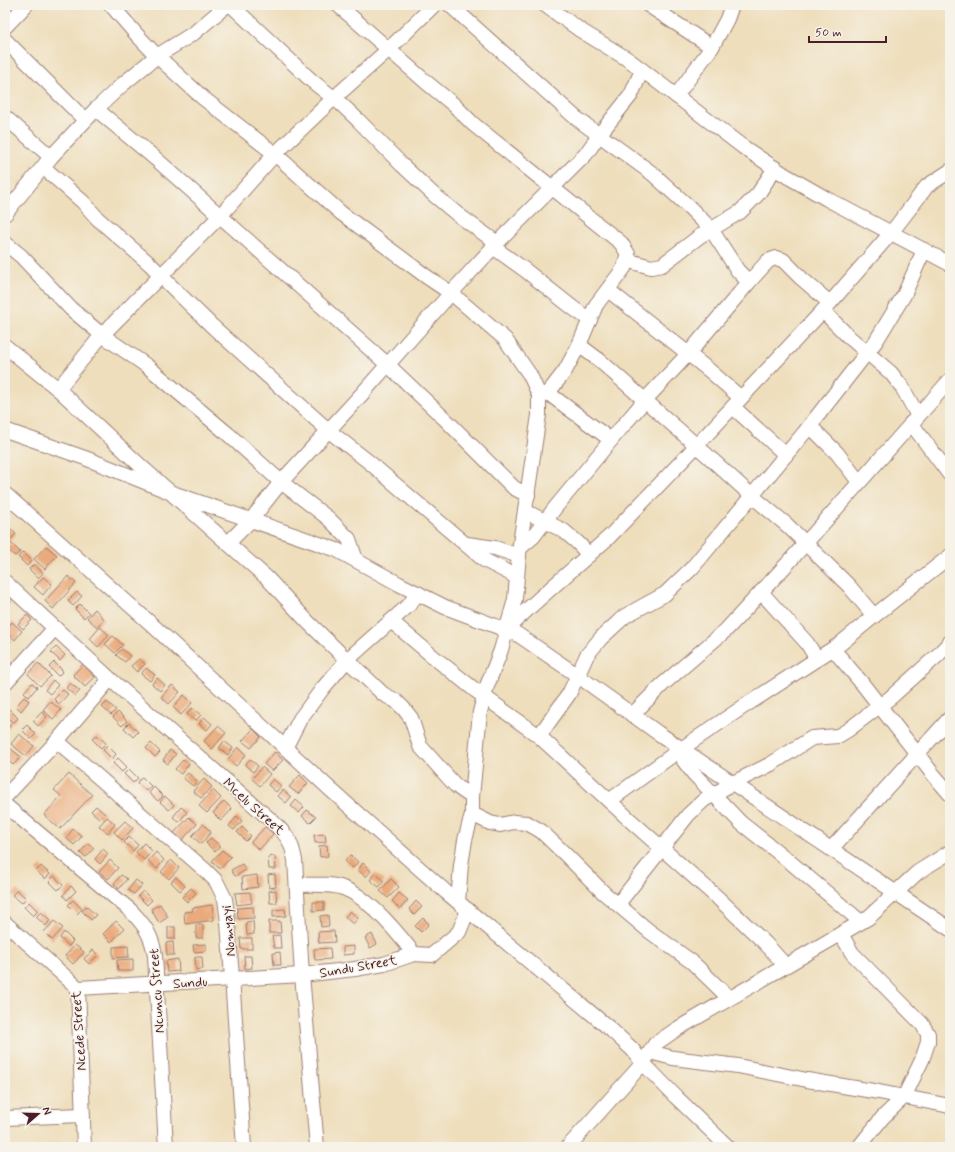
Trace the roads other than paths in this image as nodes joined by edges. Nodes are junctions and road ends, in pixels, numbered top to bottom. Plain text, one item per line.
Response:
1 (26, 5) edge
2 (111, 5) edge
3 (227, 5) edge
4 (231, 5) edge
5 (338, 5) edge
6 (434, 5) edge
7 (450, 5) edge
8 (545, 5) edge
9 (648, 5) edge
10 (732, 5) edge
11 (5, 27) edge
12 (5, 40) edge
13 (712, 48) junction
14 (389, 50) junction
15 (157, 56) junction
16 (642, 70) junction
17 (676, 96) junction
18 (334, 98) junction
19 (96, 109) junction
20 (5, 117) edge
21 (85, 120) junction
22 (599, 135) junction
23 (275, 154) junction
24 (47, 162) junction
25 (775, 168) junction
26 (950, 171) edge
27 (552, 188) junction
28 (5, 214) edge
29 (220, 216) junction
30 (710, 229) junction
31 (892, 233) junction
32 (5, 243) edge
33 (495, 245) junction
34 (924, 250) junction
35 (626, 260) junction
36 (950, 264) edge
37 (161, 276) junction
38 (749, 282) junction
39 (608, 290) junction
40 (451, 292) junction
41 (827, 307) junction
42 (590, 320) junction
43 (102, 335) junction
44 (5, 346) edge
45 (579, 346) junction
46 (868, 352) junction
47 (688, 354) junction
48 (388, 365) junction
49 (950, 380) edge
50 (58, 389) junction
51 (544, 394) junction
52 (645, 400) junction
53 (737, 403) junction
54 (915, 419) junction
55 (810, 426) junction
56 (5, 430) edge
57 (329, 431) junction
58 (611, 440) junction
59 (697, 446) junction
60 (786, 455) junction
61 (950, 475) edge
62 (281, 482) junction
63 (859, 482) junction
64 (170, 492) junction
65 (5, 494) edge
66 (528, 495) junction
67 (752, 496) junction
68 (525, 511) junction
69 (251, 520) junction
70 (545, 521) junction
71 (228, 543) junction
72 (805, 543) junction
73 (466, 544) junction
74 (519, 552) junction
75 (589, 555) junction
76 (950, 556) edge
77 (356, 560) junction
78 (517, 577) junction
79 (5, 582) edge
80 (761, 592) junction
81 (418, 593) junction
82 (874, 616) junction
83 (391, 621) junction
84 (55, 628) junction
85 (506, 630) junction
86 (950, 642) edge
87 (833, 648) junction
88 (817, 659) junction
89 (347, 660) junction
90 (578, 676) junction
91 (110, 678) junction
92 (5, 683) edge
93 (484, 696) junction
94 (879, 705) junction
95 (632, 715) junction
96 (950, 718) edge
97 (539, 736) junction
98 (57, 741) junction
99 (285, 748) junction
100 (682, 749) junction
101 (917, 754) junction
102 (733, 783) junction
103 (950, 794) edge
104 (712, 795) junction
105 (5, 797) edge
106 (472, 797) junction
107 (609, 801) junction
108 (5, 805) edge
109 (472, 814) junction
110 (661, 848) junction
111 (831, 849) junction
112 (950, 852) edge
113 (297, 885) junction
114 (896, 893) junction
115 (618, 904) junction
116 (463, 906) junction
117 (861, 922) junction
118 (5, 923) edge
119 (950, 929) edge
120 (841, 934) junction
121 (414, 954) junction
122 (785, 965) junction
123 (302, 975) junction
124 (232, 979) junction
125 (156, 984) junction
126 (78, 988) junction
127 (729, 998) junction
128 (647, 1058) junction
129 (904, 1097) junction
130 (950, 1106) edge
131 (83, 1115) junction
132 (5, 1118) edge
133 (84, 1147) edge
134 (166, 1147) edge
135 (244, 1147) edge
136 (317, 1147) edge
137 (568, 1147) edge
138 (728, 1147) edge
139 (859, 1147) edge

1 - 11 street
2 - 15 street
3 - 15 street
4 - 18 street
5 - 14 street
6 - 14 street
7 - 22 street
8 - 16 street
9 - 13 street
10 - 13 street
12 - 21 street
13 - 17 street
14 - 18 street
14 - 27 street
15 - 19 street
15 - 23 street
16 - 17 street
16 - 22 street
17 - 25 street
18 - 23 street
18 - 33 street
19 - 21 street
19 - 29 street
20 - 24 street
21 - 24 street
22 - 27 street
22 - 30 street
23 - 29 street
23 - 40 street
24 - 28 street
24 - 37 street
25 - 30 street
25 - 31 street
26 - 31 street
27 - 33 street
27 - 35 street
29 - 37 street
29 - 48 street
30 - 35 street
30 - 38 street
31 - 34 street
31 - 41 street
32 - 43 street
33 - 40 street
33 - 42 street
34 - 36 street
34 - 46 street
35 - 39 street
37 - 43 street
37 - 57 street
38 - 41 street
38 - 47 street
39 - 42 street
39 - 47 street
40 - 48 street
40 - 51 street
41 - 46 street
41 - 53 street
42 - 45 street
43 - 50 street
43 - 62 street
44 - 50 street
45 - 51 street
45 - 52 street
46 - 54 street
46 - 55 street
47 - 52 street
47 - 53 street
48 - 57 street
48 - 66 street
49 - 54 street
50 - 64 street
51 - 58 street
51 - 66 street
52 - 58 street
52 - 59 street
53 - 59 street
53 - 60 street
54 - 61 street
54 - 63 street
55 - 60 street
55 - 63 street
56 - 64 street
57 - 62 street
57 - 73 street
58 - 70 street
59 - 67 street
59 - 75 street
60 - 67 street
62 - 69 street
62 - 77 street
63 - 72 street
64 - 69 street
64 - 71 street
65 - 99 street
66 - 68 street
67 - 72 street
67 - 90 street
68 - 70 street
68 - 74 street
69 - 71 street
69 - 77 street
70 - 74 street
70 - 75 street
71 - 89 street
72 - 80 street
72 - 82 street
73 - 74 street
73 - 78 street
74 - 78 street
75 - 85 street
76 - 82 street
77 - 81 street
78 - 85 street
79 - 84 street, Mcelu Street
80 - 88 street
80 - 95 street
81 - 83 street
81 - 85 street
82 - 87 street
83 - 89 street
83 - 93 street
84 - 91 street, Mcelu Street
84 - 92 street
85 - 90 street
85 - 93 street
86 - 94 street
87 - 88 street
87 - 94 street
88 - 100 street
89 - 99 street
89 - 106 street
90 - 95 street
90 - 97 street
91 - 98 street
91 - 113 street, Mcelu Street
93 - 97 street
93 - 106 street
94 - 101 street
94 - 102 street
95 - 100 street
96 - 101 street
97 - 107 street
98 - 105 street
98 - 124 street, Nomyayi
99 - 116 street
100 - 102 street
100 - 104 street
100 - 107 street
101 - 103 street
101 - 111 street
102 - 104 street
102 - 111 street
104 - 110 street
104 - 117 street
106 - 109 street
107 - 110 street
108 - 125 street, Ncuncu Street
109 - 115 street
109 - 116 street
110 - 115 street
110 - 122 street
111 - 114 street
112 - 114 street
113 - 121 street, Sundu Street
113 - 123 street, Mcelu Street
114 - 117 street
114 - 119 street
115 - 127 street
116 - 121 street
116 - 128 street
117 - 120 street
118 - 126 street, Ncede Street
120 - 122 street
120 - 129 street
121 - 123 street, Sundu Street
122 - 127 street
123 - 124 street, Sundu
123 - 136 street, Mcelu Street
124 - 125 street, Sundu
124 - 135 street, Nomyayi
125 - 126 street, Sundu
125 - 134 street, Ncuncu Street
126 - 131 street, Ncede Street
127 - 128 street
128 - 129 street
128 - 137 street
128 - 138 street
129 - 130 street
129 - 139 street
131 - 132 street
131 - 133 street, Ncede Street

